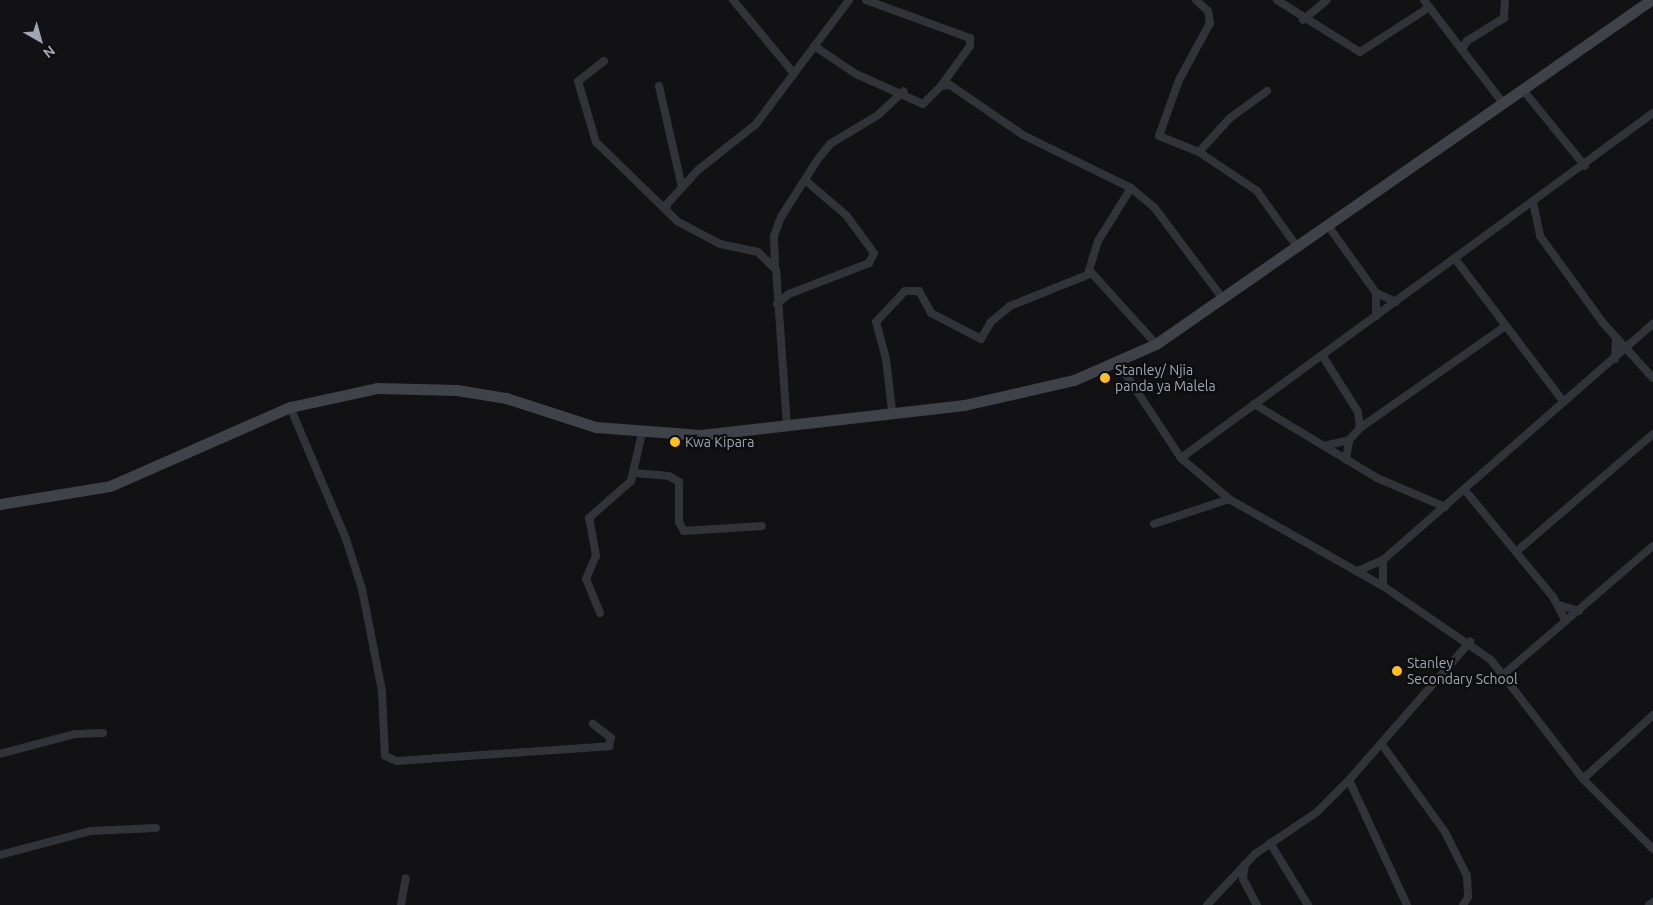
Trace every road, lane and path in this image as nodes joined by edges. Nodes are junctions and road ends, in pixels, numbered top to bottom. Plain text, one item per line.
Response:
1 (733, 0) edge
2 (849, 0) edge
3 (866, 0) edge
4 (1196, 0) edge
5 (1276, 0) edge
6 (1327, 0) edge
7 (1424, 0) edge
8 (1505, 0) edge
9 (1651, 0) edge
10 (1428, 8) junction
11 (1303, 20) junction
12 (814, 46) junction
13 (1462, 50) junction
14 (604, 61) dead end
15 (792, 71) junction
16 (659, 86) dead end
17 (941, 86) junction
18 (1523, 90) junction
19 (904, 91) junction
20 (1267, 92) dead end
21 (1503, 103) junction
22 (1653, 113) edge
23 (1199, 152) junction
24 (1585, 166) junction
25 (806, 181) junction
26 (682, 187) junction
27 (1131, 188) junction
28 (1533, 202) junction
29 (667, 211) junction
30 (1329, 227) junction
31 (1298, 248) junction
32 (1456, 260) junction
33 (776, 270) junction
34 (1090, 274) junction
35 (1376, 293) junction
36 (1223, 299) junction
37 (1396, 302) junction
38 (777, 304) junction
39 (1376, 316) junction
40 (1653, 324) edge
41 (1504, 327) junction
42 (1616, 338) junction
43 (1156, 344) junction
44 (1627, 346) junction
45 (1322, 355) junction
46 (1615, 360) junction
47 (1119, 364) junction
48 (1653, 378) edge
49 (1563, 401) junction
50 (1254, 404) junction
51 (290, 407) junction
52 (892, 410) junction
53 (787, 426) junction
54 (1360, 428) junction
55 (642, 434) junction
56 (1653, 434) edge
57 (1349, 440) junction
58 (1324, 446) junction
59 (1181, 458) junction
60 (1346, 460) junction
61 (634, 473) junction
62 (1464, 489) junction
63 (1229, 499) junction
64 (0, 504) edge
65 (1445, 507) junction
66 (1154, 524) dead end
67 (762, 526) dead end
68 (1653, 549) edge
69 (1517, 551) junction
70 (1383, 560) junction
71 (1358, 571) junction
72 (1383, 586) junction
73 (1559, 605) junction
74 (1578, 611) junction
75 (600, 612) dead end
76 (1566, 620) junction
77 (1470, 642) junction
78 (1504, 674) junction
79 (1653, 715) edge
80 (593, 724) dead end
81 (103, 733) dead end
82 (1382, 746) junction
83 (0, 754) edge
84 (1583, 779) junction
85 (1349, 780) junction
86 (156, 828) dead end
87 (1270, 843) junction
88 (1653, 850) edge
89 (0, 855) edge
90 (1245, 864) junction
91 (406, 878) dead end
92 (1653, 902) edge
93 (401, 905) edge
94 (1207, 905) edge
95 (1257, 905) edge
96 (1308, 905) edge
97 (1407, 905) edge
98 (1463, 905) edge
99 (1649, 905) edge

1 - 15 street
2 - 12 street
3 - 17 street
4 - 23 street
5 - 11 street
6 - 11 street
7 - 10 street
8 - 13 street
9 - 18 main road
10 - 11 street
10 - 13 street
12 - 15 street
12 - 19 street
13 - 21 street
14 - 29 street
15 - 26 street
16 - 26 street
17 - 19 street
17 - 27 street
18 - 21 main road
18 - 24 street
19 - 25 street
20 - 23 street
21 - 30 main road
22 - 24 street
23 - 31 street
24 - 28 street
25 - 33 street
25 - 38 street
26 - 29 street
27 - 34 street
27 - 36 street
28 - 32 street
28 - 42 street
29 - 33 street
30 - 31 main road
30 - 35 street
31 - 36 main road
32 - 37 street
32 - 41 street
33 - 38 street
34 - 43 street
34 - 52 street
35 - 37 street
35 - 39 street
36 - 43 main road
37 - 39 street
38 - 53 street
39 - 45 street
40 - 44 street
41 - 49 street
41 - 54 street
42 - 44 street
42 - 46 street
43 - 47 main road
44 - 46 street
44 - 48 street
45 - 50 street
45 - 54 street
46 - 49 street
47 - 52 main road
47 - 59 street
49 - 62 street
50 - 58 street
50 - 59 street
51 - 55 main road
51 - 64 main road
51 - 80 street
52 - 53 main road
53 - 55 main road
54 - 57 street
55 - 61 street
56 - 69 street
57 - 58 street
57 - 60 street
58 - 60 street
59 - 63 street
60 - 65 street
61 - 67 street
61 - 75 street
62 - 65 street
62 - 69 street
63 - 66 street
63 - 71 street
65 - 70 street
68 - 74 street
69 - 73 street
70 - 71 street
70 - 72 street
71 - 72 street
72 - 77 street
73 - 74 street
73 - 76 street
74 - 76 street
76 - 78 street
77 - 78 street
77 - 82 street
78 - 84 street
79 - 84 street
81 - 83 street
82 - 85 street
82 - 98 street
84 - 88 street
85 - 87 street
85 - 97 street
86 - 89 street
87 - 90 street
87 - 96 street
90 - 94 street
90 - 95 street
91 - 93 street
92 - 99 street

